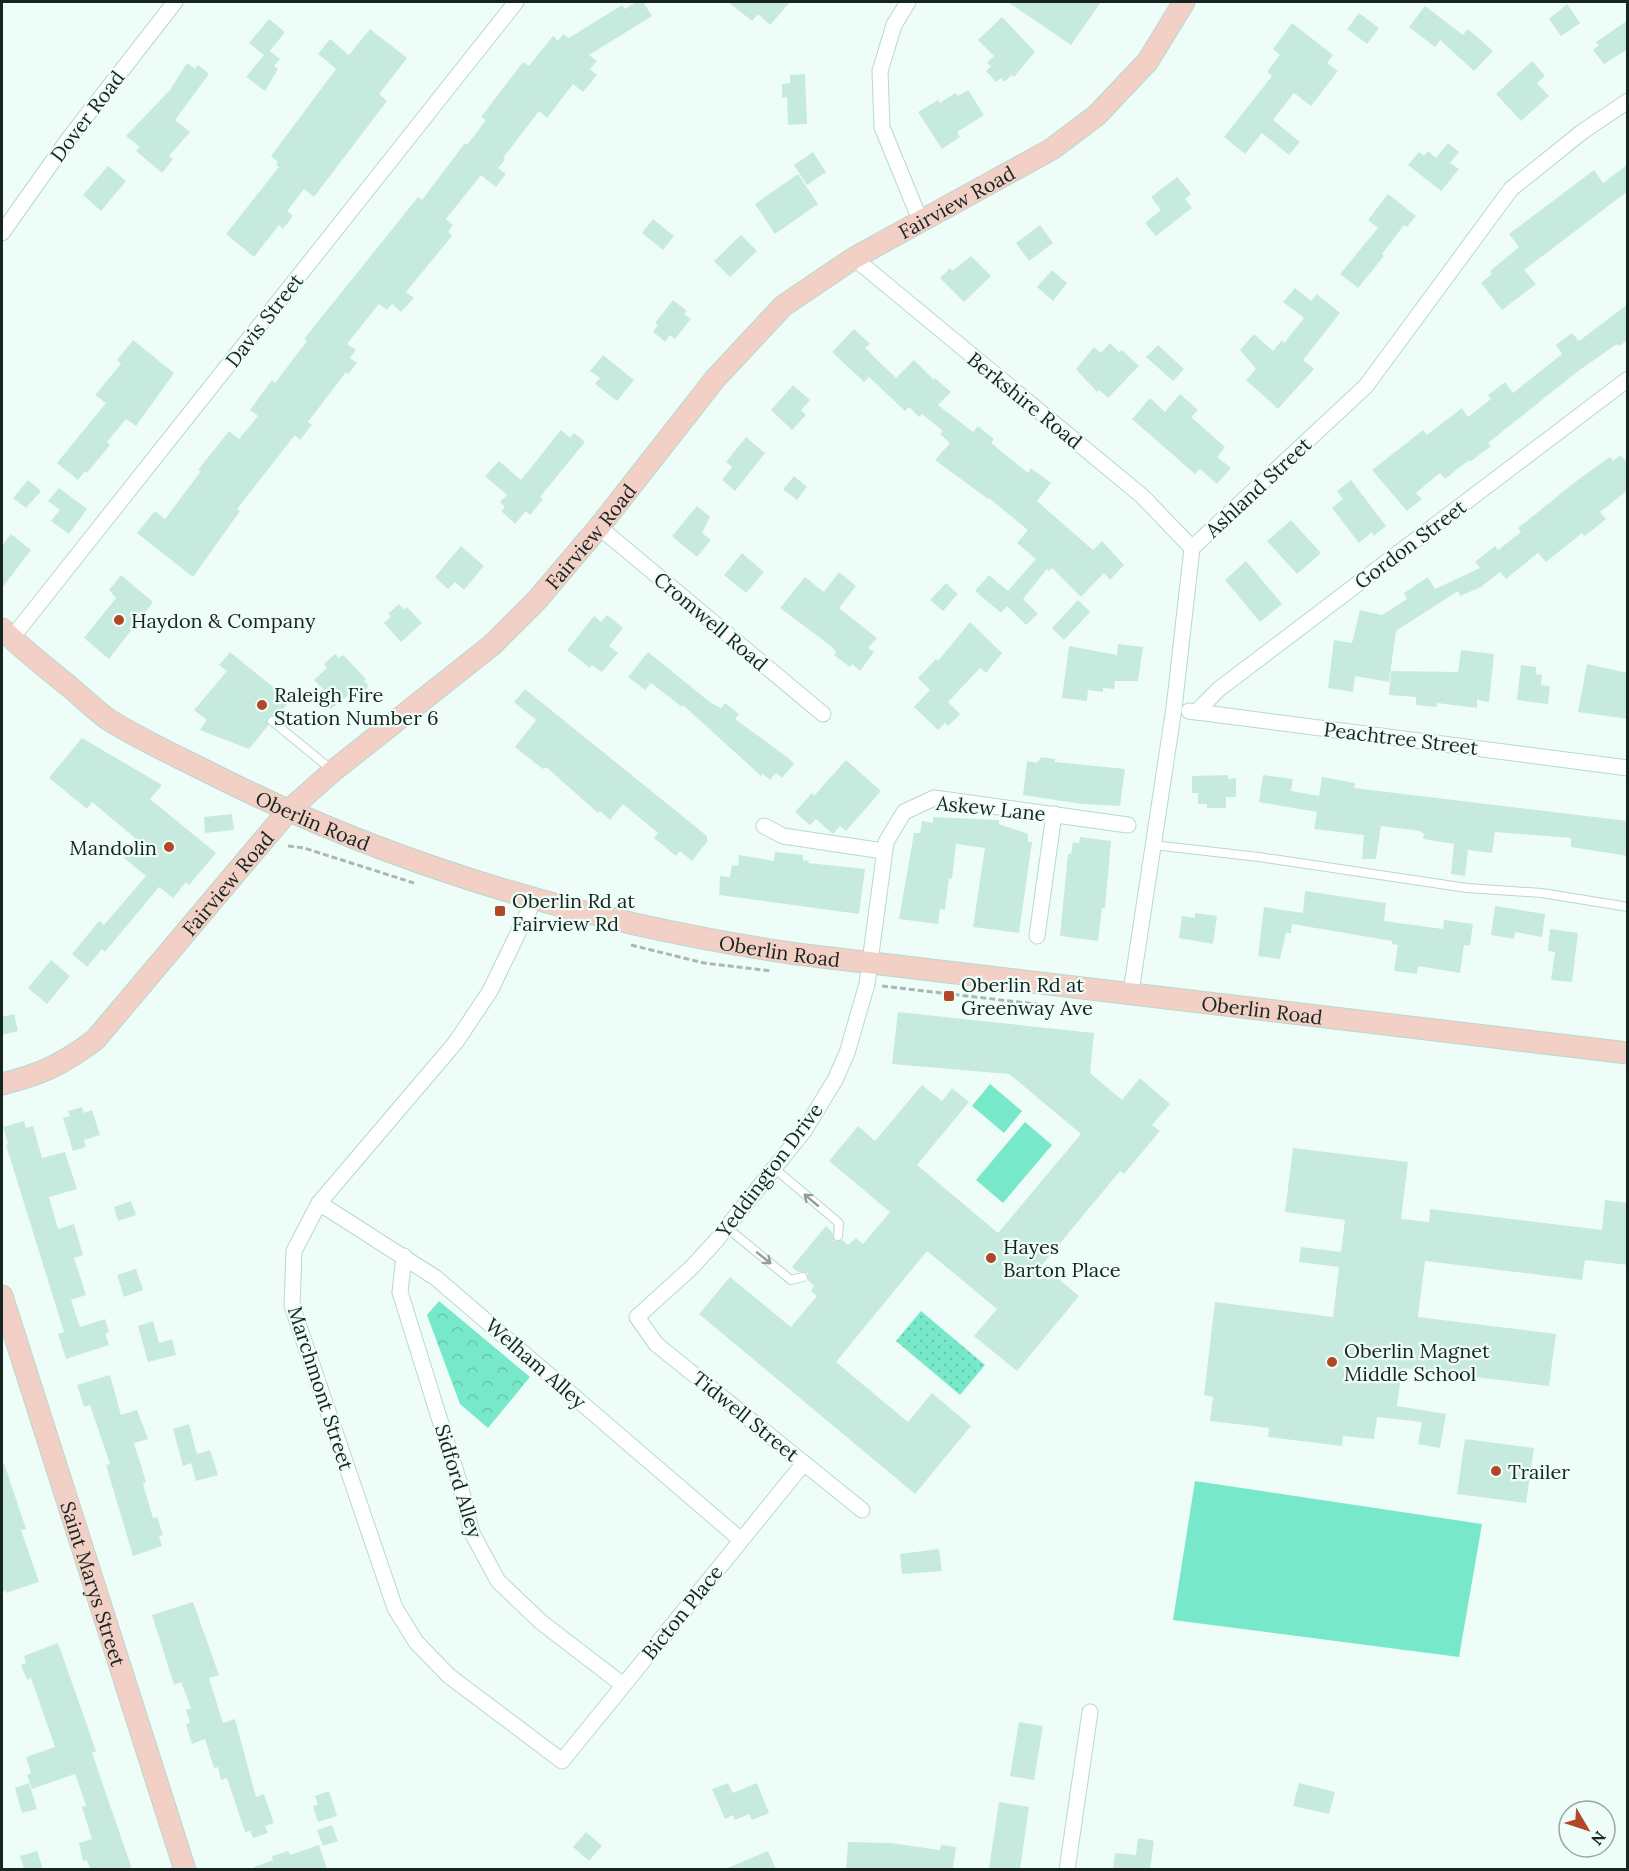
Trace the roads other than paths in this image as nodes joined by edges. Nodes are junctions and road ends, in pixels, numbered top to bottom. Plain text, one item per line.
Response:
1 (175, 2) edge
2 (516, 2) edge
3 (908, 2) edge
4 (1184, 2) edge
5 (1628, 101) edge
6 (920, 220) junction
7 (2, 232) edge
8 (854, 258) junction
9 (1628, 379) edge
10 (599, 527) junction
11 (1192, 548) junction
12 (6, 634) edge
13 (1174, 708) junction
14 (1196, 712) junction
15 (823, 714) dead end
16 (272, 721) dead end
17 (1628, 768) edge
18 (333, 771) junction
19 (288, 812) junction
20 (1054, 814) junction
21 (1128, 825) dead end
22 (764, 826) dead end
23 (1153, 844) junction
24 (884, 851) junction
25 (534, 900) junction
26 (1628, 907) edge
27 (1037, 936) dead end
28 (870, 963) junction
29 (1131, 992) junction
30 (1627, 1052) edge
31 (2, 1084) edge
32 (774, 1168) junction
33 (319, 1203) junction
34 (726, 1227) junction
35 (838, 1236) dead end
36 (404, 1256) junction
37 (804, 1277) dead end
38 (2, 1296) edge
39 (637, 1317) joint
40 (804, 1463) junction
41 (862, 1510) dead end
42 (741, 1539) junction
43 (623, 1685) junction
44 (1090, 1712) dead end
45 (562, 1761) joint
46 (185, 1869) edge
47 (1066, 1869) edge

1 - 7 street, Dover Road
2 - 12 street, Davis Street
3 - 6 street
4 - 6 main road, Fairview Road
5 - 11 street, Ashland Street
6 - 8 main road, Fairview Road
8 - 10 main road, Fairview Road
8 - 11 street, Berkshire Road
9 - 14 street, Gordon Street
10 - 15 street, Cromwell Road
10 - 18 main road, Fairview Road
11 - 13 street, Ashland Street
12 - 19 main road, Oberlin Road
13 - 14 street, Peachtree Street
13 - 23 street, Ashland Street
14 - 17 street, Peachtree Street
16 - 18 lane
18 - 19 main road, Fairview Road
19 - 25 main road, Oberlin Road
19 - 31 main road, Fairview Road
20 - 21 street, Askew Lane
20 - 24 street, Askew Lane
20 - 27 street
22 - 24 street
23 - 26 lane
23 - 29 street, Ashland Street
24 - 28 street, Askew Lane
25 - 28 main road, Oberlin Road
25 - 33 street, Marchmont Street
28 - 29 main road, Oberlin Road
28 - 32 street, Yeddington Drive
29 - 30 main road, Oberlin Road
32 - 34 street, Yeddington Drive
35 -> 32 lane
33 - 36 street, Welham Alley
33 - 45 street, Marchmont Street
34 -> 37 lane
34 - 39 street, Yeddington Drive
36 - 42 street, Welham Alley
36 - 43 street, Sidford Alley
38 - 46 main road, Saint Marys Street
39 - 40 street, Tidwell Street
40 - 41 street, Tidwell Street
40 - 42 street, Bicton Place
42 - 43 street, Bicton Place
43 - 45 street, Bicton Place
44 - 47 street

